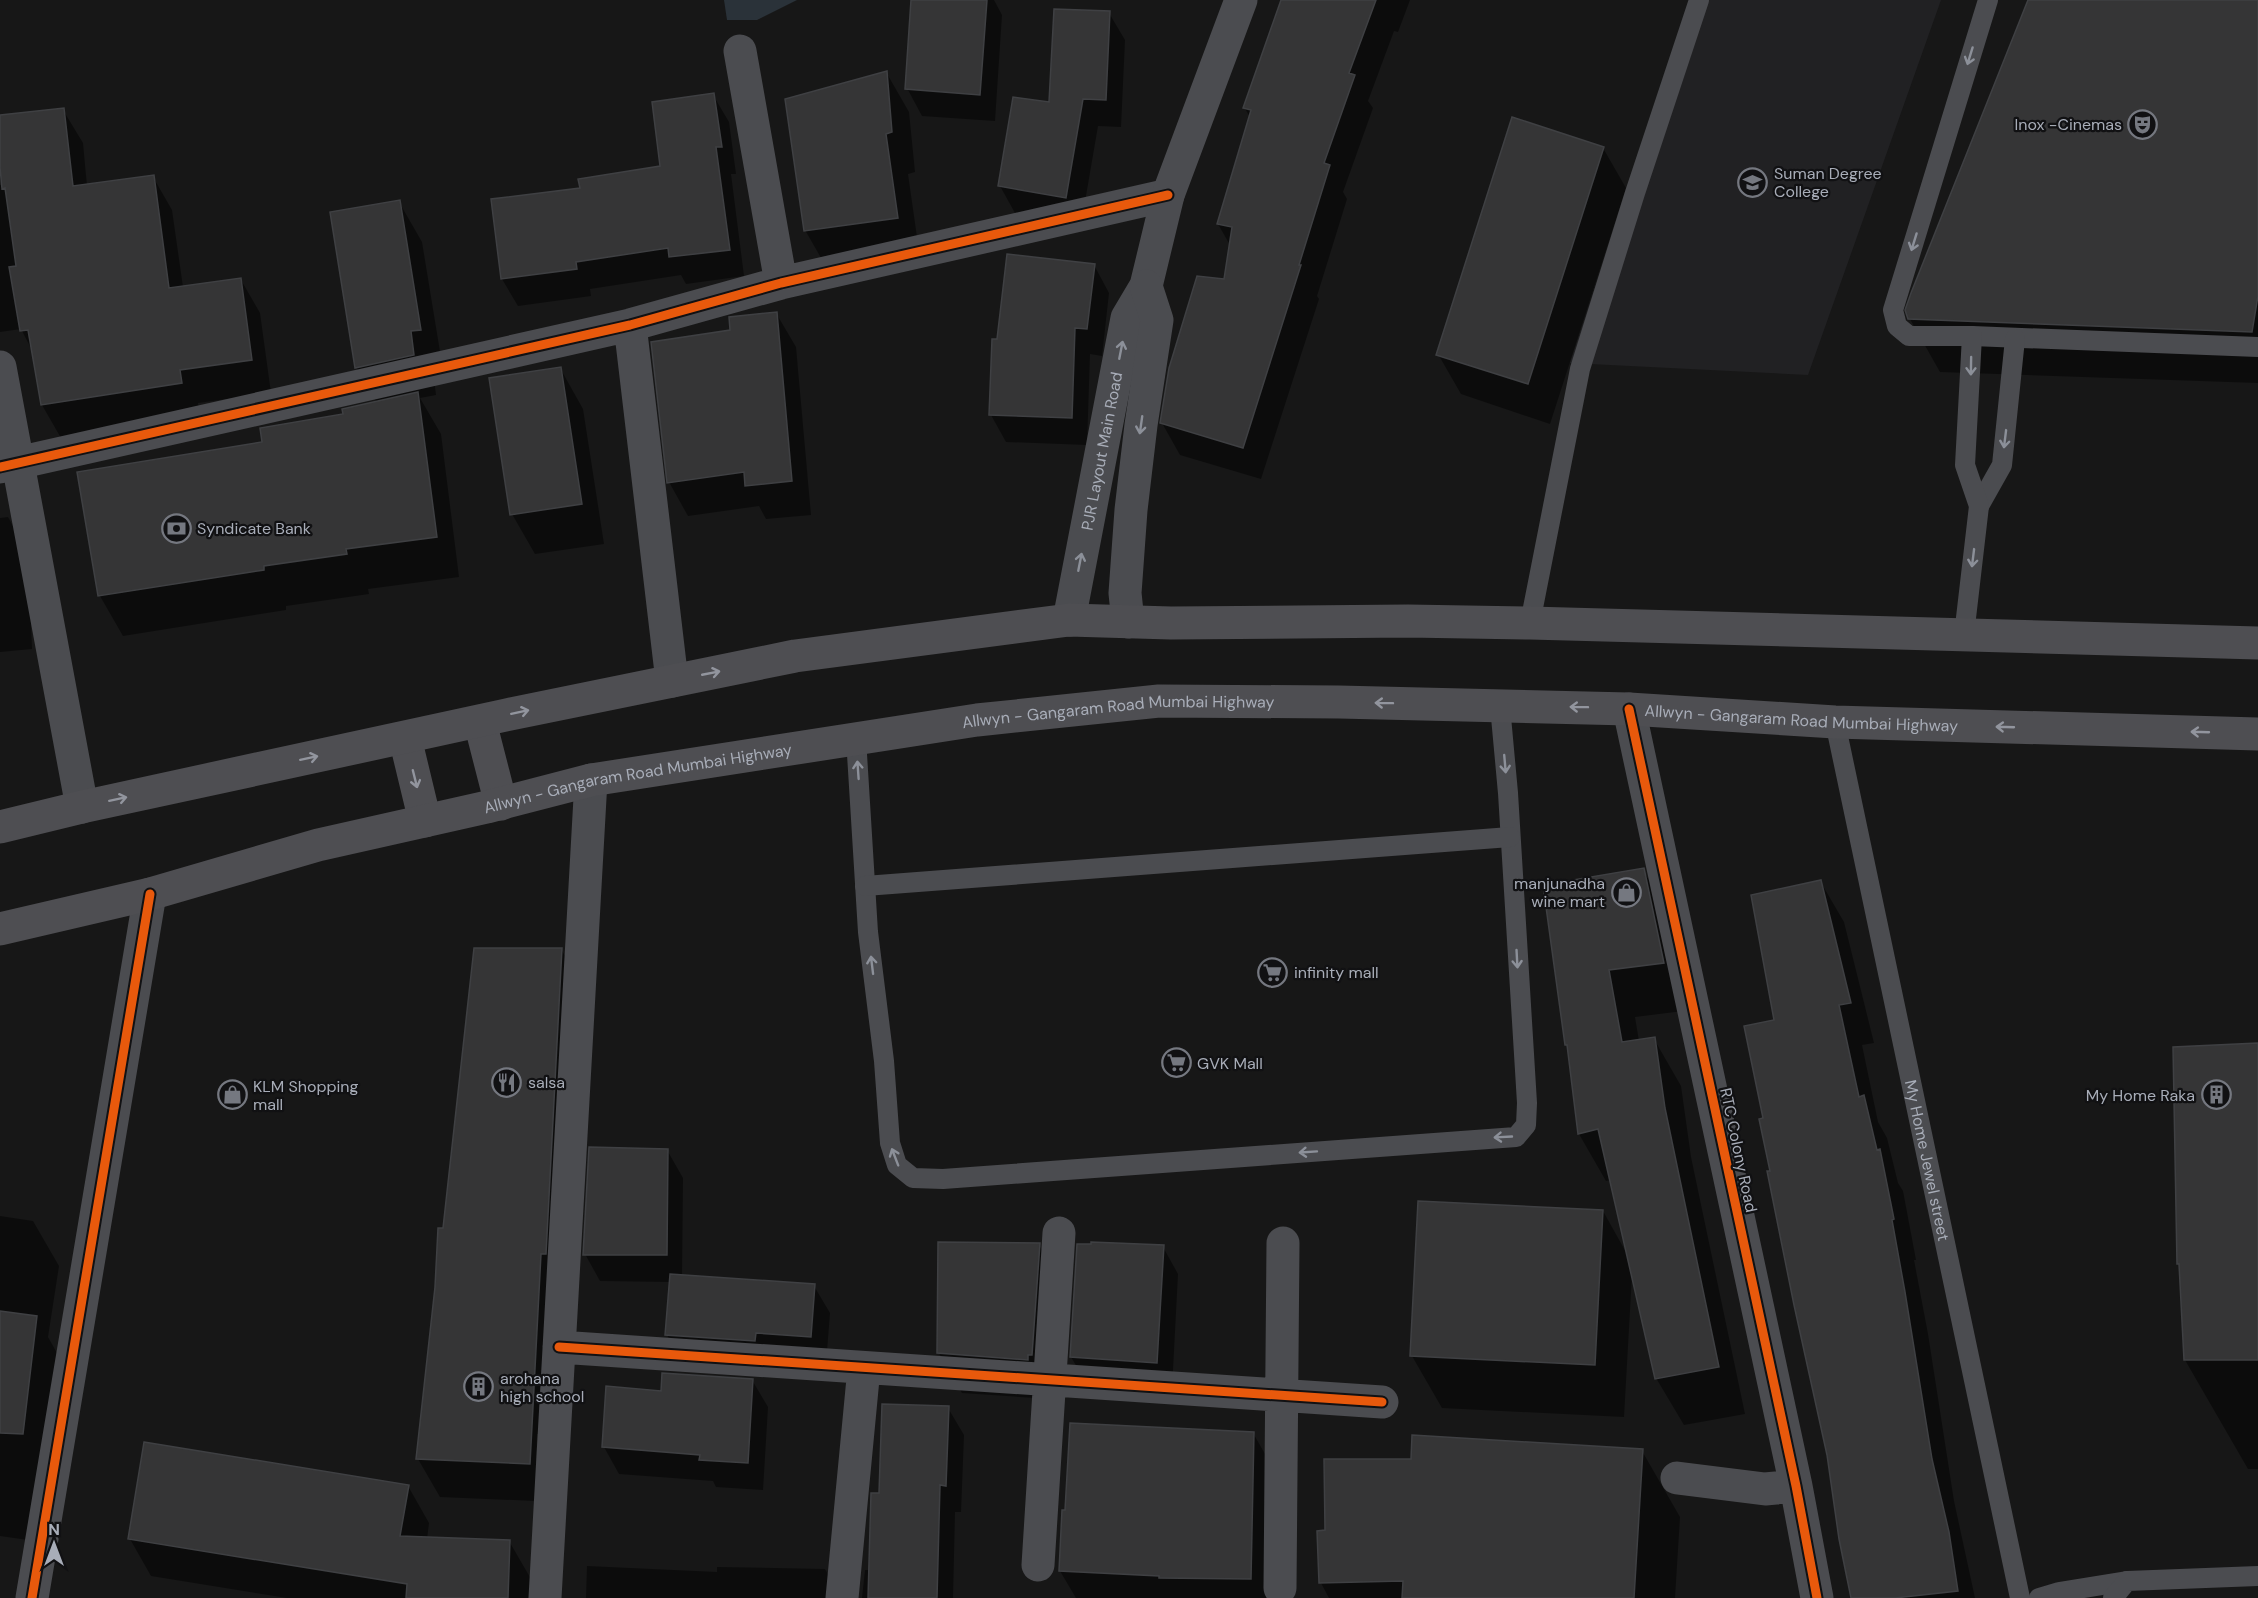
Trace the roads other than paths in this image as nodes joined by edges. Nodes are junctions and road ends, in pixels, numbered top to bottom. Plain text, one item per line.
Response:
1 (1241, 0) edge
2 (1699, 0) edge
3 (1988, 0) edge
4 (740, 51) dead end
5 (1168, 195) junction
6 (781, 283) junction
7 (1146, 286) junction
8 (630, 325) junction
9 (1972, 336) junction
10 (2015, 339) junction
11 (2258, 347) edge
12 (0, 367) edge
13 (8, 465) edge
14 (1979, 506) junction
15 (1069, 620) junction
16 (1128, 622) junction
17 (1530, 623) junction
18 (1964, 636) junction
19 (2258, 637) edge
20 (672, 681) junction
21 (1500, 706) junction
22 (1629, 709) junction
23 (480, 722) junction
24 (1835, 722) junction
25 (2258, 734) edge
26 (405, 738) junction
27 (856, 738) junction
28 (591, 780) junction
29 (501, 804) junction
30 (81, 807) junction
31 (425, 821) junction
32 (0, 827) edge
33 (1510, 837) junction
34 (865, 886) junction
35 (150, 894) junction
36 (0, 929) edge
37 (1059, 1233) dead end
38 (1283, 1243) dead end
39 (559, 1347) junction
40 (864, 1368) junction
41 (1051, 1381) junction
42 (1280, 1396) junction
43 (1382, 1402) dead end
44 (1677, 1478) dead end
45 (1796, 1486) junction
46 (1038, 1565) dead end
47 (2258, 1576) edge
48 (2127, 1581) junction
49 (1280, 1588) dead end
50 (32, 1598) edge
51 (545, 1598) edge
52 (842, 1598) edge
53 (1817, 1598) edge
54 (2020, 1598) edge
55 (2039, 1598) edge
56 (2113, 1598) edge

1 - 5 street, PJR Layout Main Road
2 - 17 lane
3 -> 9 lane
4 - 6 street
5 - 6 street
5 - 7 street, PJR Layout Main Road
6 - 8 street
15 -> 7 street, PJR Layout Main Road
7 -> 16 street, PJR Layout Main Road
8 - 13 street
8 - 20 street
9 - 10 lane
9 -> 14 lane
10 - 11 lane
10 -> 14 lane
12 - 13 street
13 - 30 street
14 -> 18 lane
15 - 16 highway
20 -> 15 highway
16 - 17 highway
17 - 18 highway
18 - 19 highway
23 -> 20 highway
22 -> 21 highway, Allwyn - Gangaram Road Mumbai Highway
21 -> 27 highway, Allwyn - Gangaram Road Mumbai Highway
21 -> 33 lane
22 - 24 highway, Allwyn - Gangaram Road Mumbai Highway
22 - 45 street, RTC Colony Road
23 - 26 highway
23 - 29 highway
25 -> 24 highway, Allwyn - Gangaram Road Mumbai Highway
24 - 54 lane, My Home Jewel street
30 -> 26 highway
26 -> 31 highway
27 - 28 highway, Allwyn - Gangaram Road Mumbai Highway
34 -> 27 lane
28 - 29 highway, Allwyn - Gangaram Road Mumbai Highway
28 - 39 street
29 - 31 highway, Allwyn - Gangaram Road Mumbai Highway
30 - 32 highway
31 - 35 highway, Allwyn - Gangaram Road Mumbai Highway
33 - 34 lane
33 -> 34 lane
35 - 36 highway, Allwyn - Gangaram Road Mumbai Highway
35 - 50 street
37 - 41 street
38 - 42 street
39 - 40 street
39 - 51 street
40 - 41 street
40 - 52 street
41 - 42 street
41 - 46 street
42 - 43 street
42 - 49 street
44 - 45 street
45 - 53 street, RTC Colony Road
47 - 48 lane
48 - 55 lane
48 - 56 lane

